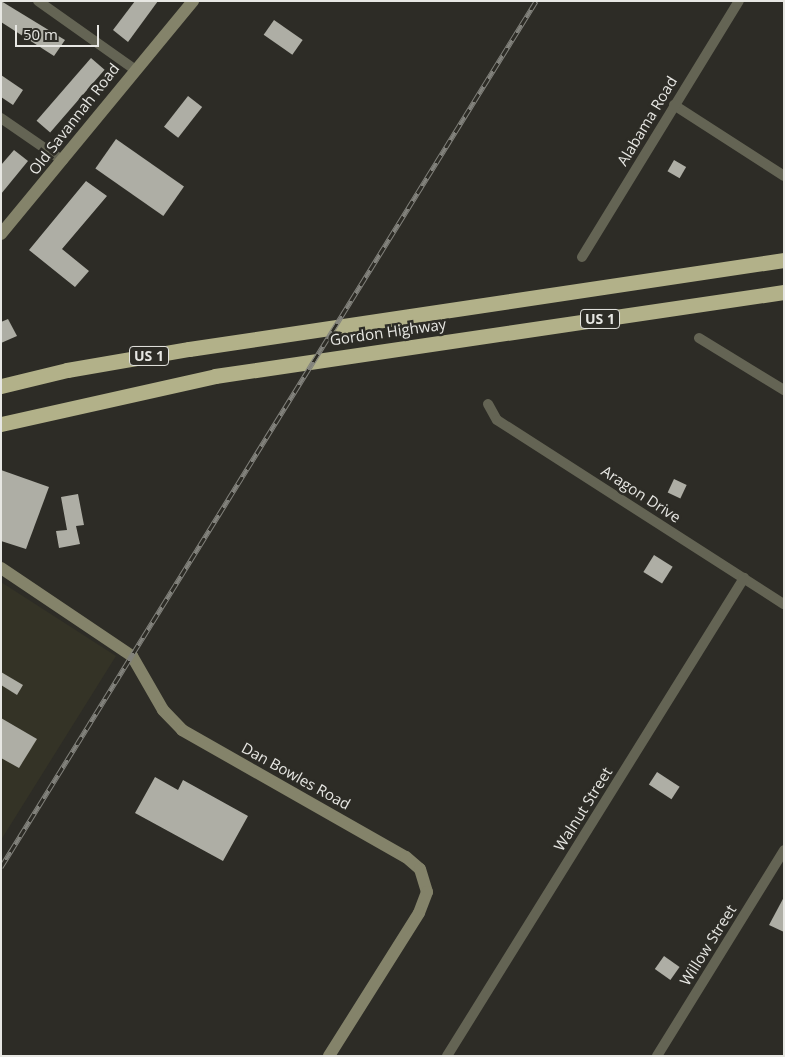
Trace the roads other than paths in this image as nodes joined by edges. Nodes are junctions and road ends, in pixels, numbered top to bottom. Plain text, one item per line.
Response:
1 (38, 1) edge
2 (193, 1) edge
3 (739, 1) edge
4 (134, 69) junction
5 (674, 105) junction
6 (1, 118) edge
7 (64, 161) junction
8 (784, 176) edge
9 (1, 234) edge
10 (582, 257) dead end
11 (784, 260) edge
12 (784, 292) edge
13 (699, 338) dead end
14 (1, 386) edge
15 (784, 390) edge
16 (488, 404) dead end
17 (1, 424) edge
18 (1, 568) edge
19 (744, 578) junction
20 (784, 604) edge
21 (784, 850) edge
22 (329, 1056) edge
23 (447, 1056) edge
24 (657, 1056) edge

1 - 4 street
2 - 4 street, Old Savannah Road
3 - 5 street, Alabama Road
4 - 7 street, Old Savannah Road
5 - 8 street
5 - 10 street, Alabama Road
6 - 7 street
7 - 9 street, Old Savannah Road
11 - 14 highway, Gordon Highway / US 1
12 - 17 highway, Gordon Highway / US 1
13 - 15 street
16 - 19 street, Aragon Drive
18 - 22 street, Dan Bowles Road
19 - 20 street, Aragon Drive
19 - 23 street, Walnut Street
21 - 24 street, Willow Street

